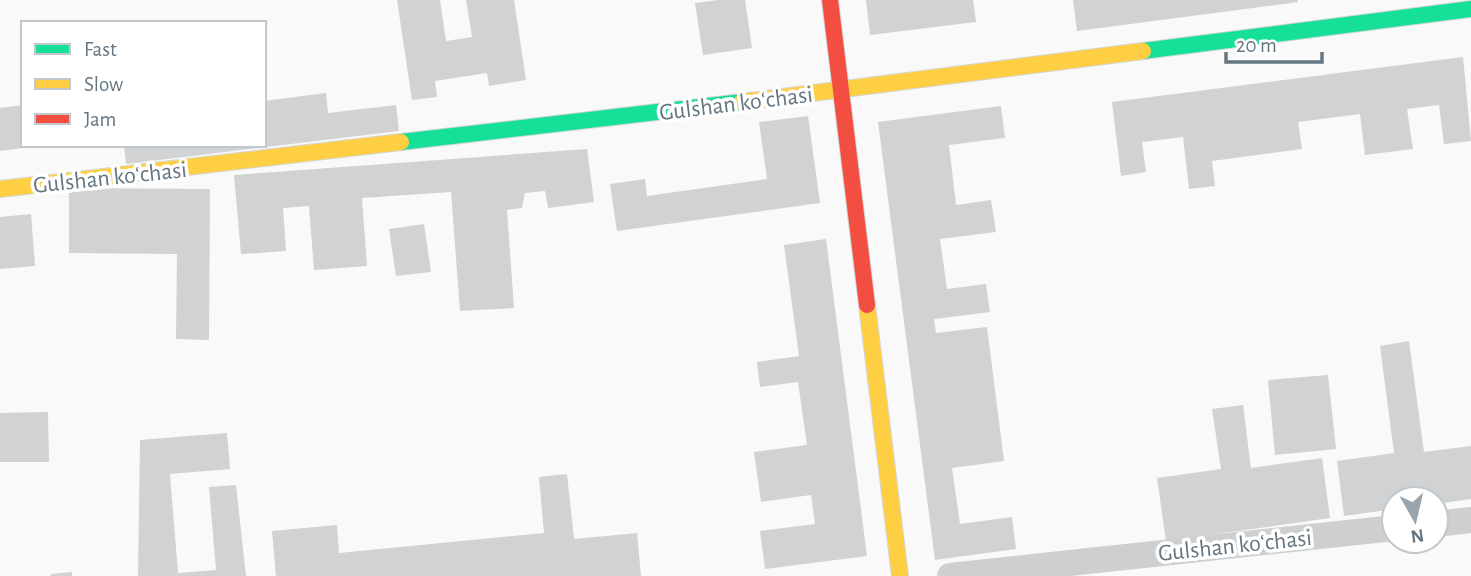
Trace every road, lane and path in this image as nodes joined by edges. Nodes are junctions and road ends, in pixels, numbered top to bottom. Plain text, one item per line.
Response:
1 (830, 0) edge
2 (1471, 9) edge
3 (842, 90) junction
4 (0, 189) edge
5 (1471, 520) edge
6 (1450, 522) edge
7 (1380, 530) edge
8 (900, 576) edge
9 (950, 576) edge

1 - 3 street
2 - 3 street, Gulshan koʻchasi
3 - 4 street, Gulshan koʻchasi
3 - 8 street
5 - 6 street
7 - 9 street, Gulshan koʻchasi

